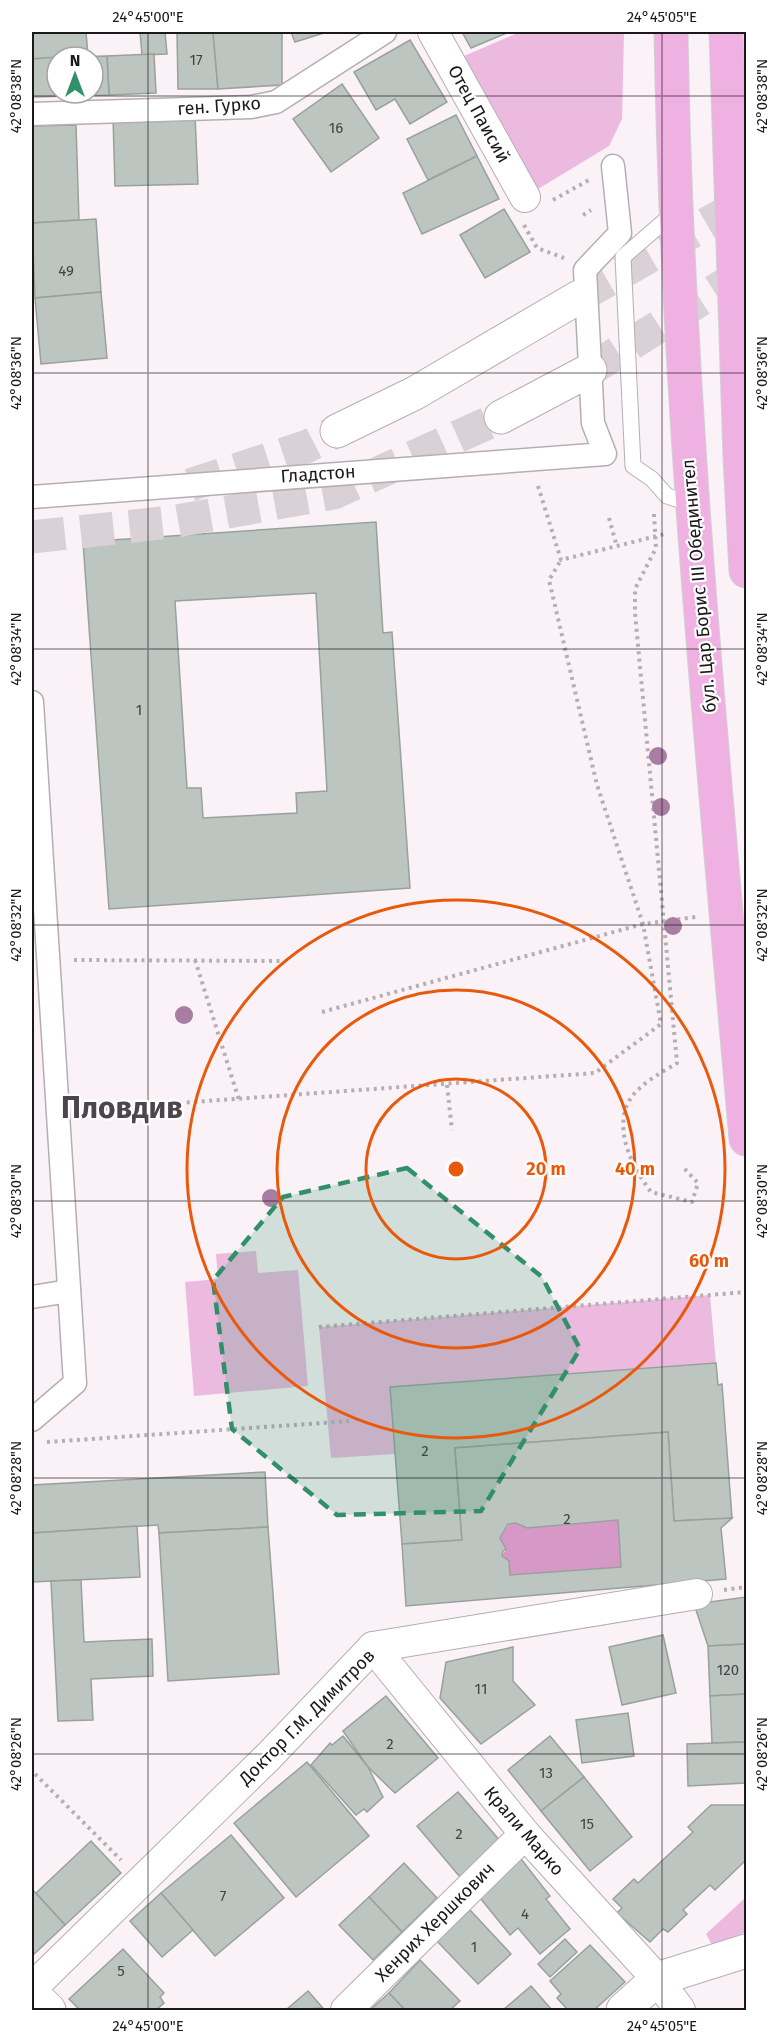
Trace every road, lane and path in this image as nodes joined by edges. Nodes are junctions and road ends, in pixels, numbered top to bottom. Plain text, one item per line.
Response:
1 (385, 32) edge
2 (433, 32) edge
3 (670, 32) edge
4 (726, 32) edge
5 (32, 114) edge
6 (613, 166) joint
7 (525, 197) joint
8 (676, 211) junction
9 (537, 249) dead end
10 (560, 256) dead end
11 (579, 297) tunnel mouth
12 (590, 370) tunnel mouth
13 (501, 417) tunnel mouth
14 (686, 420) junction
15 (337, 432) tunnel mouth
16 (743, 444) edge
17 (531, 459) junction
18 (32, 497) edge
19 (692, 516) junction
20 (609, 518) dead end
21 (617, 547) junction
22 (561, 560) junction
23 (747, 571) edge
24 (635, 613) dead end
25 (32, 702) edge
26 (726, 913) junction
27 (664, 921) junction
28 (643, 924) junction
29 (48, 960) junction
30 (195, 960) junction
31 (281, 961) dead end
32 (322, 1012) dead end
33 (447, 1085) junction
34 (239, 1100) junction
35 (57, 1112) junction
36 (452, 1130) dead end
37 (747, 1139) edge
38 (682, 1166) dead end
39 (69, 1291) junction
40 (747, 1292) edge
41 (32, 1297) edge
42 (319, 1327) dead end
43 (32, 1420) edge
44 (351, 1421) dead end
45 (43, 1442) dead end
46 (697, 1594) dead end
47 (373, 1647) junction
48 (35, 1774) dead end
49 (525, 1834) junction
50 (142, 1881) junction
51 (747, 1952) edge
52 (657, 1980) junction
53 (32, 1990) edge
54 (49, 2010) edge
55 (346, 2010) edge
56 (623, 2010) edge
57 (680, 2010) edge

1 - 5 street, ген. Гурко
2 - 7 street, Отец Паисий
3 - 8 main road, бул. Цар Борис III Обединител
4 - 16 main road
6 - 7 path
6 - 17 street, Гладстон
8 - 14 main road, бул. Цар Борис III Обединител
8 - 19 lane
9 - 10 path
11 - 15 main road
12 - 13 main road
14 - 16 main road
14 - 19 main road, бул. Цар Борис III Обединител
16 - 23 main road
17 - 18 street, Гладстон
17 - 22 path
19 - 21 path
19 - 26 main road, бул. Цар Борис III Обединител
20 - 21 path
21 - 22 path
22 - 28 path
24 - 27 path
25 - 29 street
26 - 27 path
26 - 37 main road, бул. Цар Борис III Обединител
27 - 28 path
27 - 38 path
28 - 32 path
28 - 33 path
29 - 30 path
29 - 35 street
30 - 31 path
30 - 34 path
33 - 34 path
33 - 36 path
34 - 35 path
35 - 39 street
39 - 41 street
39 - 43 street
40 - 42 path
44 - 45 path
46 - 47 street, Доктор Г.М. Димитров
47 - 49 street, Крали Марко
47 - 50 street, Доктор Г.М. Димитров
48 - 50 path
49 - 52 street, Крали Марко
49 - 55 street, Хенрих Хершкович
50 - 53 street, Доктор Г.М. Димитров
51 - 52 main road
52 - 56 main road
52 - 57 street, Крали Марко
53 - 54 main road

